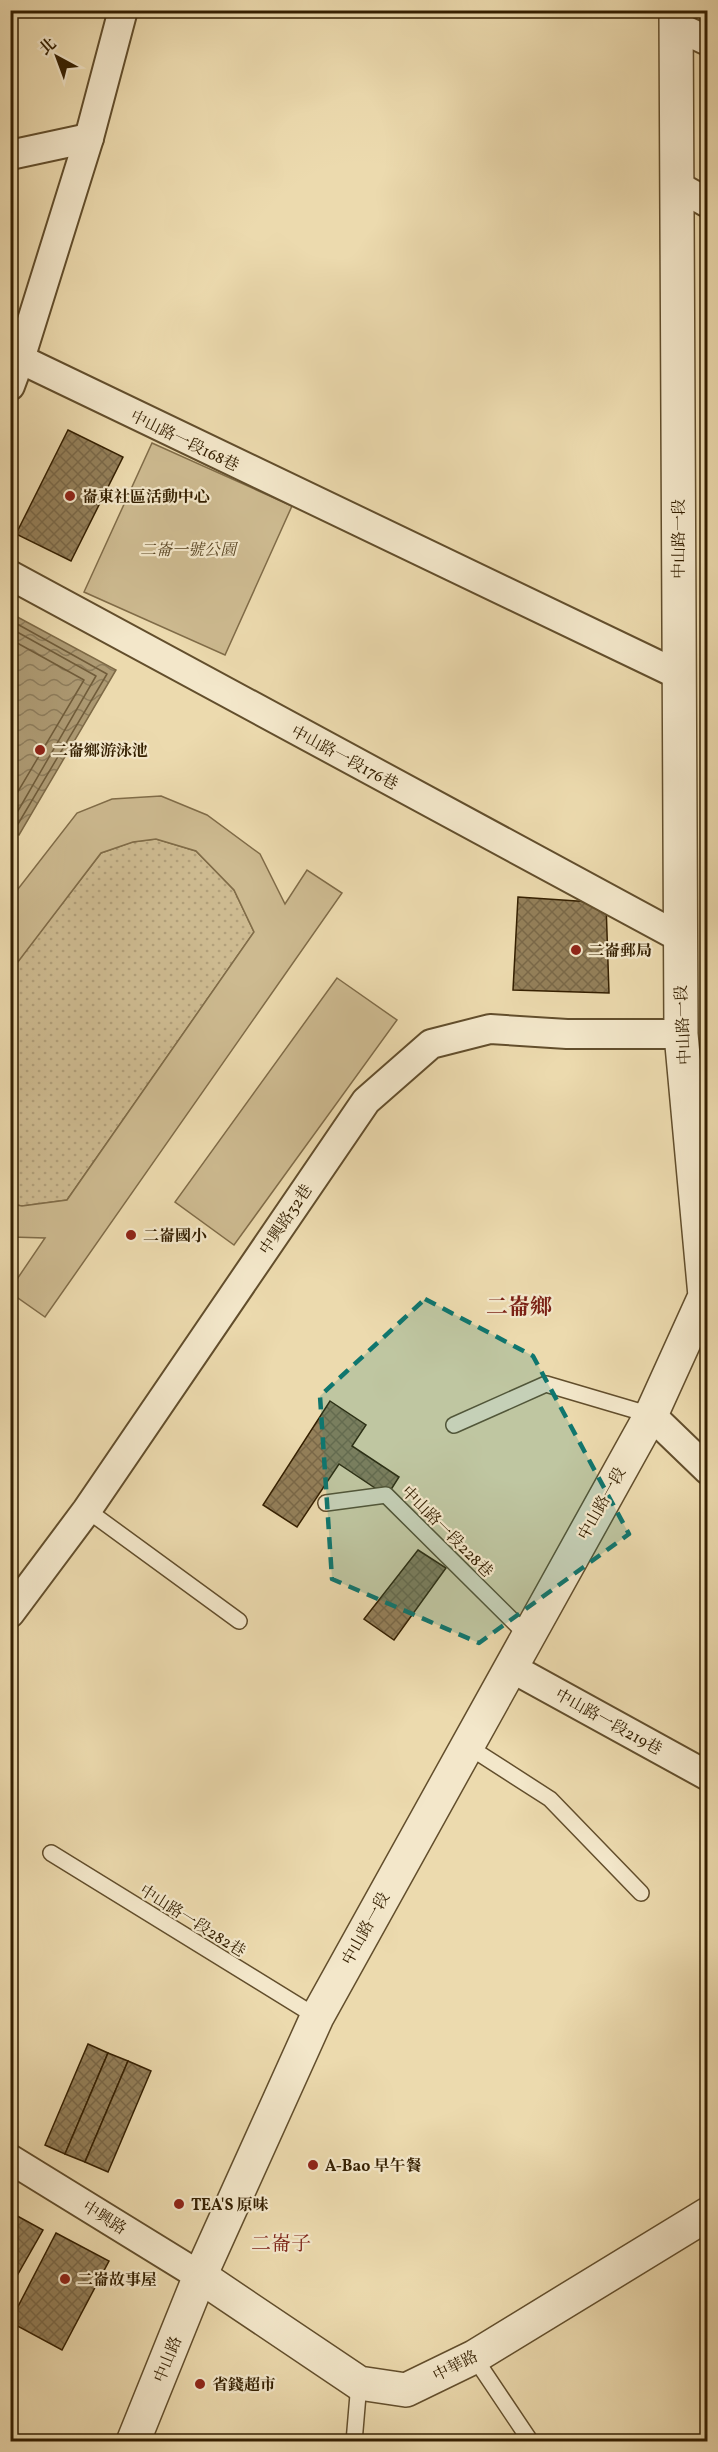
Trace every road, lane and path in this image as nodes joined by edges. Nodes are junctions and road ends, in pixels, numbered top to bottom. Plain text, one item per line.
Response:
1 (123, 10) edge
2 (676, 18) edge
3 (708, 41) edge
4 (90, 138) junction
5 (10, 156) edge
6 (676, 185) junction
7 (708, 203) edge
8 (20, 359) junction
9 (10, 386) edge
10 (10, 575) edge
11 (679, 675) junction
12 (680, 937) junction
13 (681, 1034) junction
14 (706, 1294) edge
15 (651, 1415) junction
16 (454, 1425) dead end
17 (708, 1470) edge
18 (326, 1503) dead end
19 (87, 1510) junction
20 (10, 1613) edge
21 (239, 1621) dead end
22 (527, 1635) junction
23 (510, 1667) junction
24 (466, 1745) junction
25 (708, 1776) edge
26 (51, 1853) dead end
27 (641, 1893) dead end
28 (317, 2017) junction
29 (10, 2158) edge
30 (708, 2214) edge
31 (200, 2276) junction
32 (474, 2357) junction
33 (359, 2383) junction
34 (133, 2442) edge
35 (354, 2442) edge
36 (531, 2442) edge

1 - 4 street
2 - 3 street
2 - 6 street, 中山路一段
4 - 5 street
4 - 8 street
6 - 7 street
6 - 11 street, 中山路一段
8 - 9 street
8 - 11 street, 中山路一段168巷
10 - 12 street, 中山路一段176巷
11 - 12 street, 中山路一段
12 - 13 street, 中山路一段
13 - 14 street, 中山路一段
13 - 19 street, 中興路32巷
14 - 15 street, 中山路一段
15 - 16 lane
15 - 17 street
15 - 22 street, 中山路一段
18 - 22 lane, 中山路一段228巷
19 - 20 street, 中興路32巷
19 - 21 lane
22 - 23 street, 中山路一段
23 - 24 street, 中山路一段
23 - 25 street, 中山路一段219巷
24 - 27 lane
24 - 28 street, 中山路一段
26 - 28 lane, 中山路一段282巷
28 - 31 street, 中山路一段
29 - 31 street, 中興路
30 - 32 street, 中華路
31 - 33 street, 中華路
31 - 34 street, 中山路
32 - 33 street, 中華路
32 - 36 lane
33 - 35 lane

